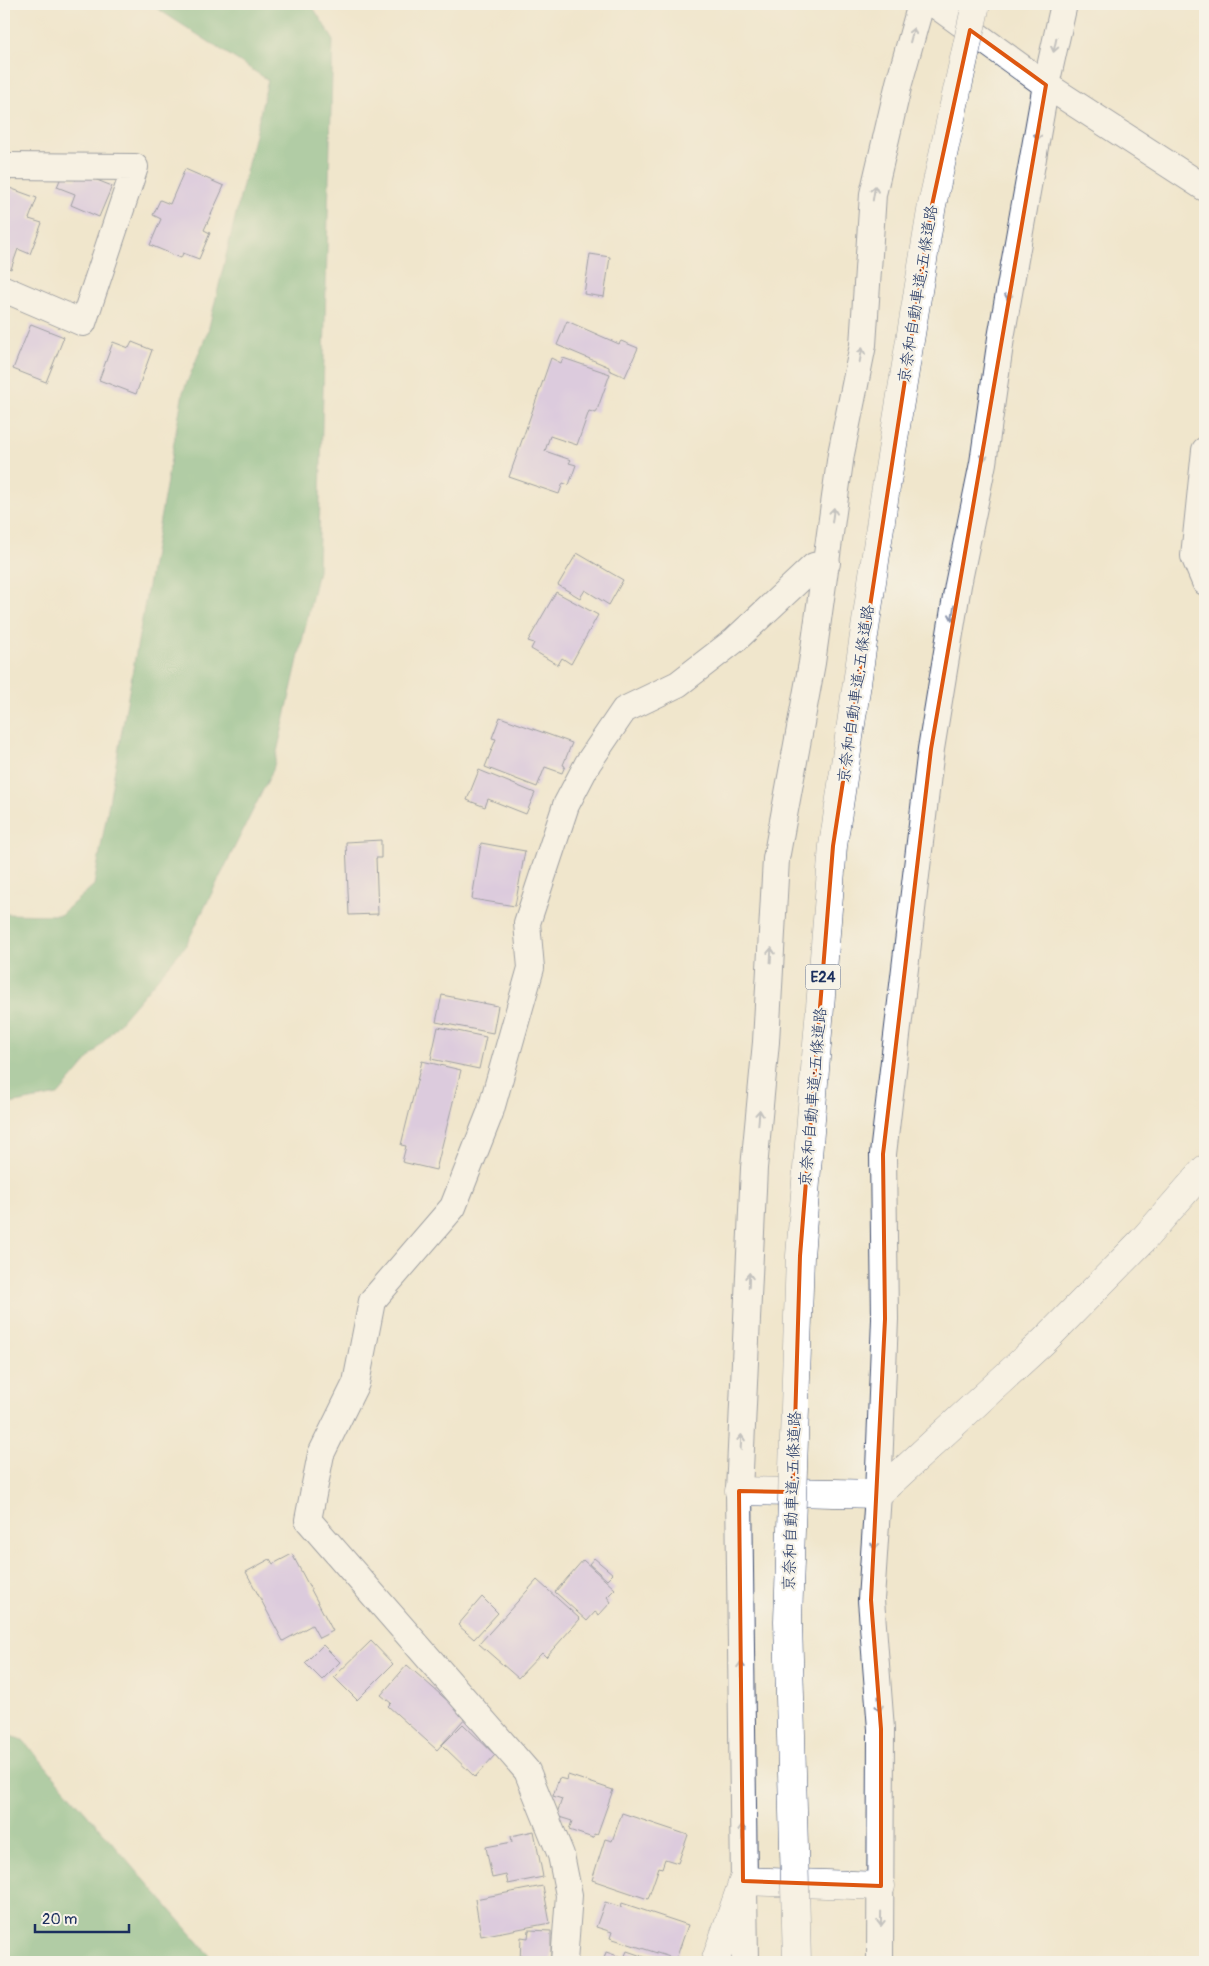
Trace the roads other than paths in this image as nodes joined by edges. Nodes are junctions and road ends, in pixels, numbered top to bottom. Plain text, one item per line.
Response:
1 (921, 4) edge
2 (934, 4) edge
3 (976, 4) edge
4 (1064, 4) edge
5 (1046, 85) junction
6 (4, 166) edge
7 (1205, 188) edge
8 (4, 289) edge
9 (1205, 450) edge
10 (827, 564) junction
11 (1205, 582) edge
12 (1205, 1169) edge
13 (739, 1491) junction
14 (878, 1494) junction
15 (743, 1881) junction
16 (881, 1886) junction
17 (564, 1962) edge
18 (715, 1962) edge
19 (745, 1962) edge
20 (798, 1962) edge
21 (880, 1962) edge

10 -> 1 street
2 - 5 street
3 - 20 main road, 京奈和自動車道;五條道路 / E24, bridge
4 -> 5 street
5 - 7 street
5 -> 14 street
6 - 8 street
9 - 11 street
13 -> 10 street
10 - 17 street
12 - 14 main road
13 - 14 main road
15 -> 13 street
14 -> 16 street
15 - 16 main road
15 - 18 main road
15 - 19 street
16 -> 21 street

